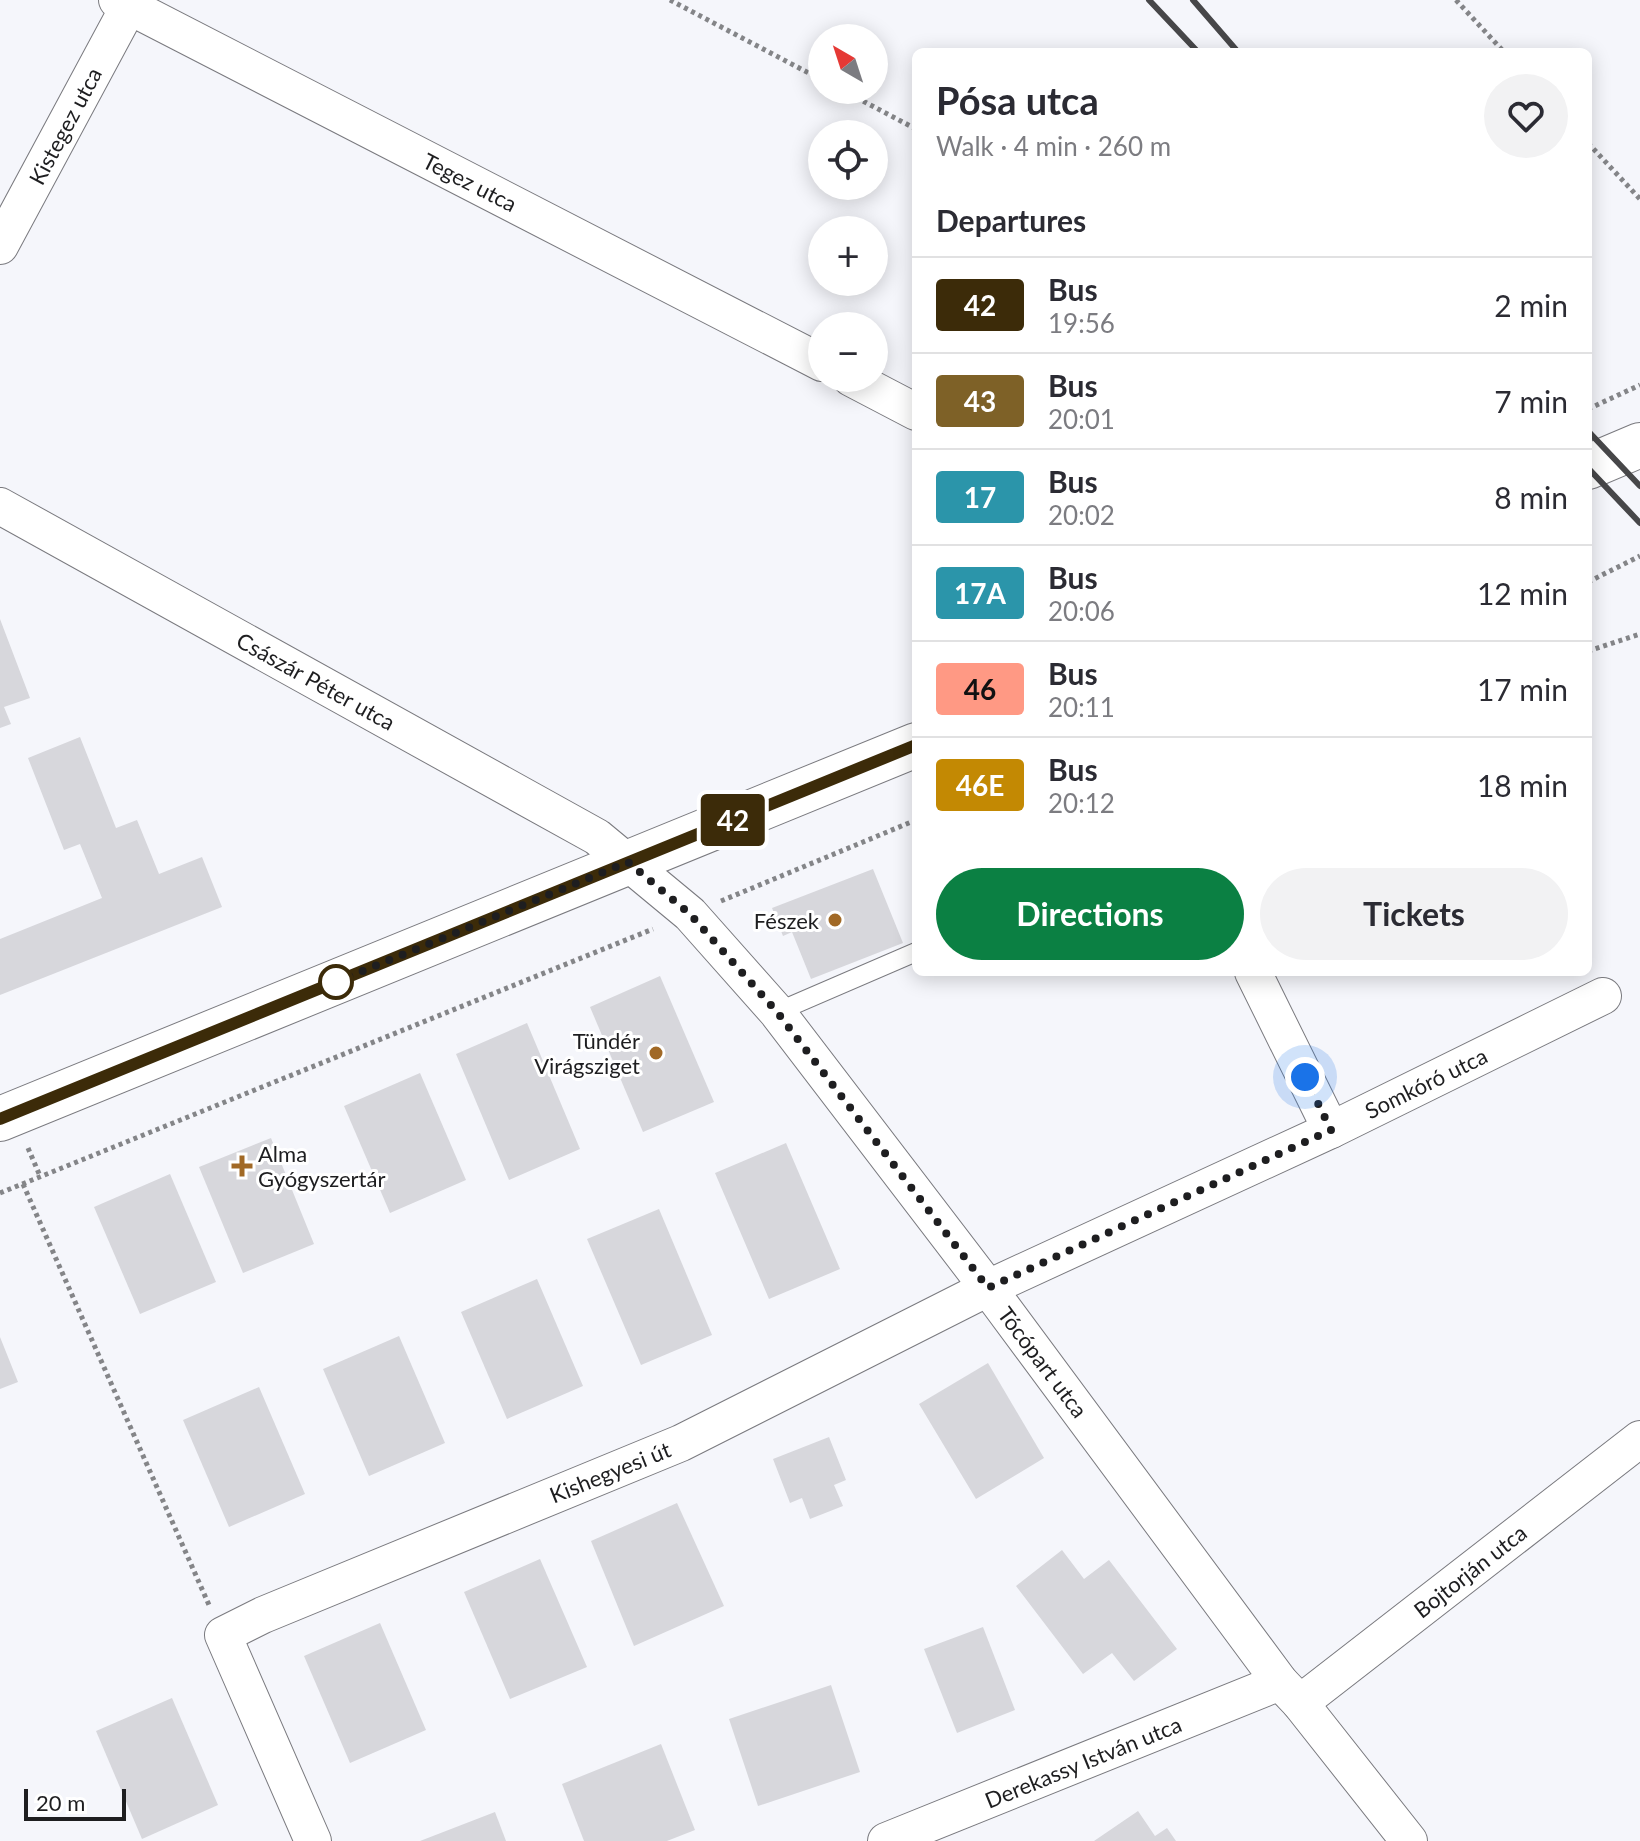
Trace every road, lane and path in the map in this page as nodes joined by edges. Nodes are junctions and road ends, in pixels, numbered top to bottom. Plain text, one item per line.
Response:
1 (670, 0) edge
2 (1456, 0) edge
3 (123, 3) edge
4 (1500, 48) edge
5 (808, 73) edge
6 (869, 104) edge
7 (912, 127) edge
8 (1592, 147) edge
9 (1640, 199) edge
10 (0, 246) edge
11 (808, 356) edge
12 (1640, 385) edge
13 (878, 392) edge
14 (1592, 407) edge
15 (912, 410) edge
16 (1640, 445) edge
17 (1592, 465) edge
18 (0, 506) edge
19 (1640, 556) edge
20 (1592, 580) edge
21 (1640, 634) edge
22 (1592, 650) edge
23 (912, 747) edge
24 (912, 822) edge
25 (628, 862) junction
26 (690, 914) junction
27 (912, 954) edge
28 (1255, 976) edge
29 (1603, 996) dead end
30 (777, 1012) junction
31 (0, 1119) edge
32 (1331, 1130) junction
33 (23, 1184) junction
34 (0, 1193) edge
35 (988, 1288) junction
36 (1640, 1439) edge
37 (223, 1635) junction
38 (1290, 1693) junction
39 (313, 1841) edge
40 (886, 1841) edge
41 (1409, 1841) edge

1 - 5 path
2 - 4 path
3 - 10 street, Kistegez utca
3 - 11 street, Tegez utca
6 - 7 path
8 - 9 path
12 - 14 path
13 - 15 street
16 - 17 street
18 - 25 street, Császár Péter utca
19 - 20 path
21 - 22 path
23 - 25 street
24 - 26 path
25 - 26 street, Tócópart utca
25 - 31 street
26 - 30 street, Tócópart utca
26 - 33 path
27 - 30 lane
28 - 32 street
29 - 32 street, Somkóró utca
30 - 35 street, Tócópart utca
32 - 35 street, Somkóró utca
33 - 34 path
33 - 37 path
35 - 37 street, Kishegyesi út
35 - 38 street, Tócópart utca
36 - 38 street, Bojtorján utca
37 - 39 street
38 - 40 street, Derekassy István utca
38 - 41 street, Tócópart utca

